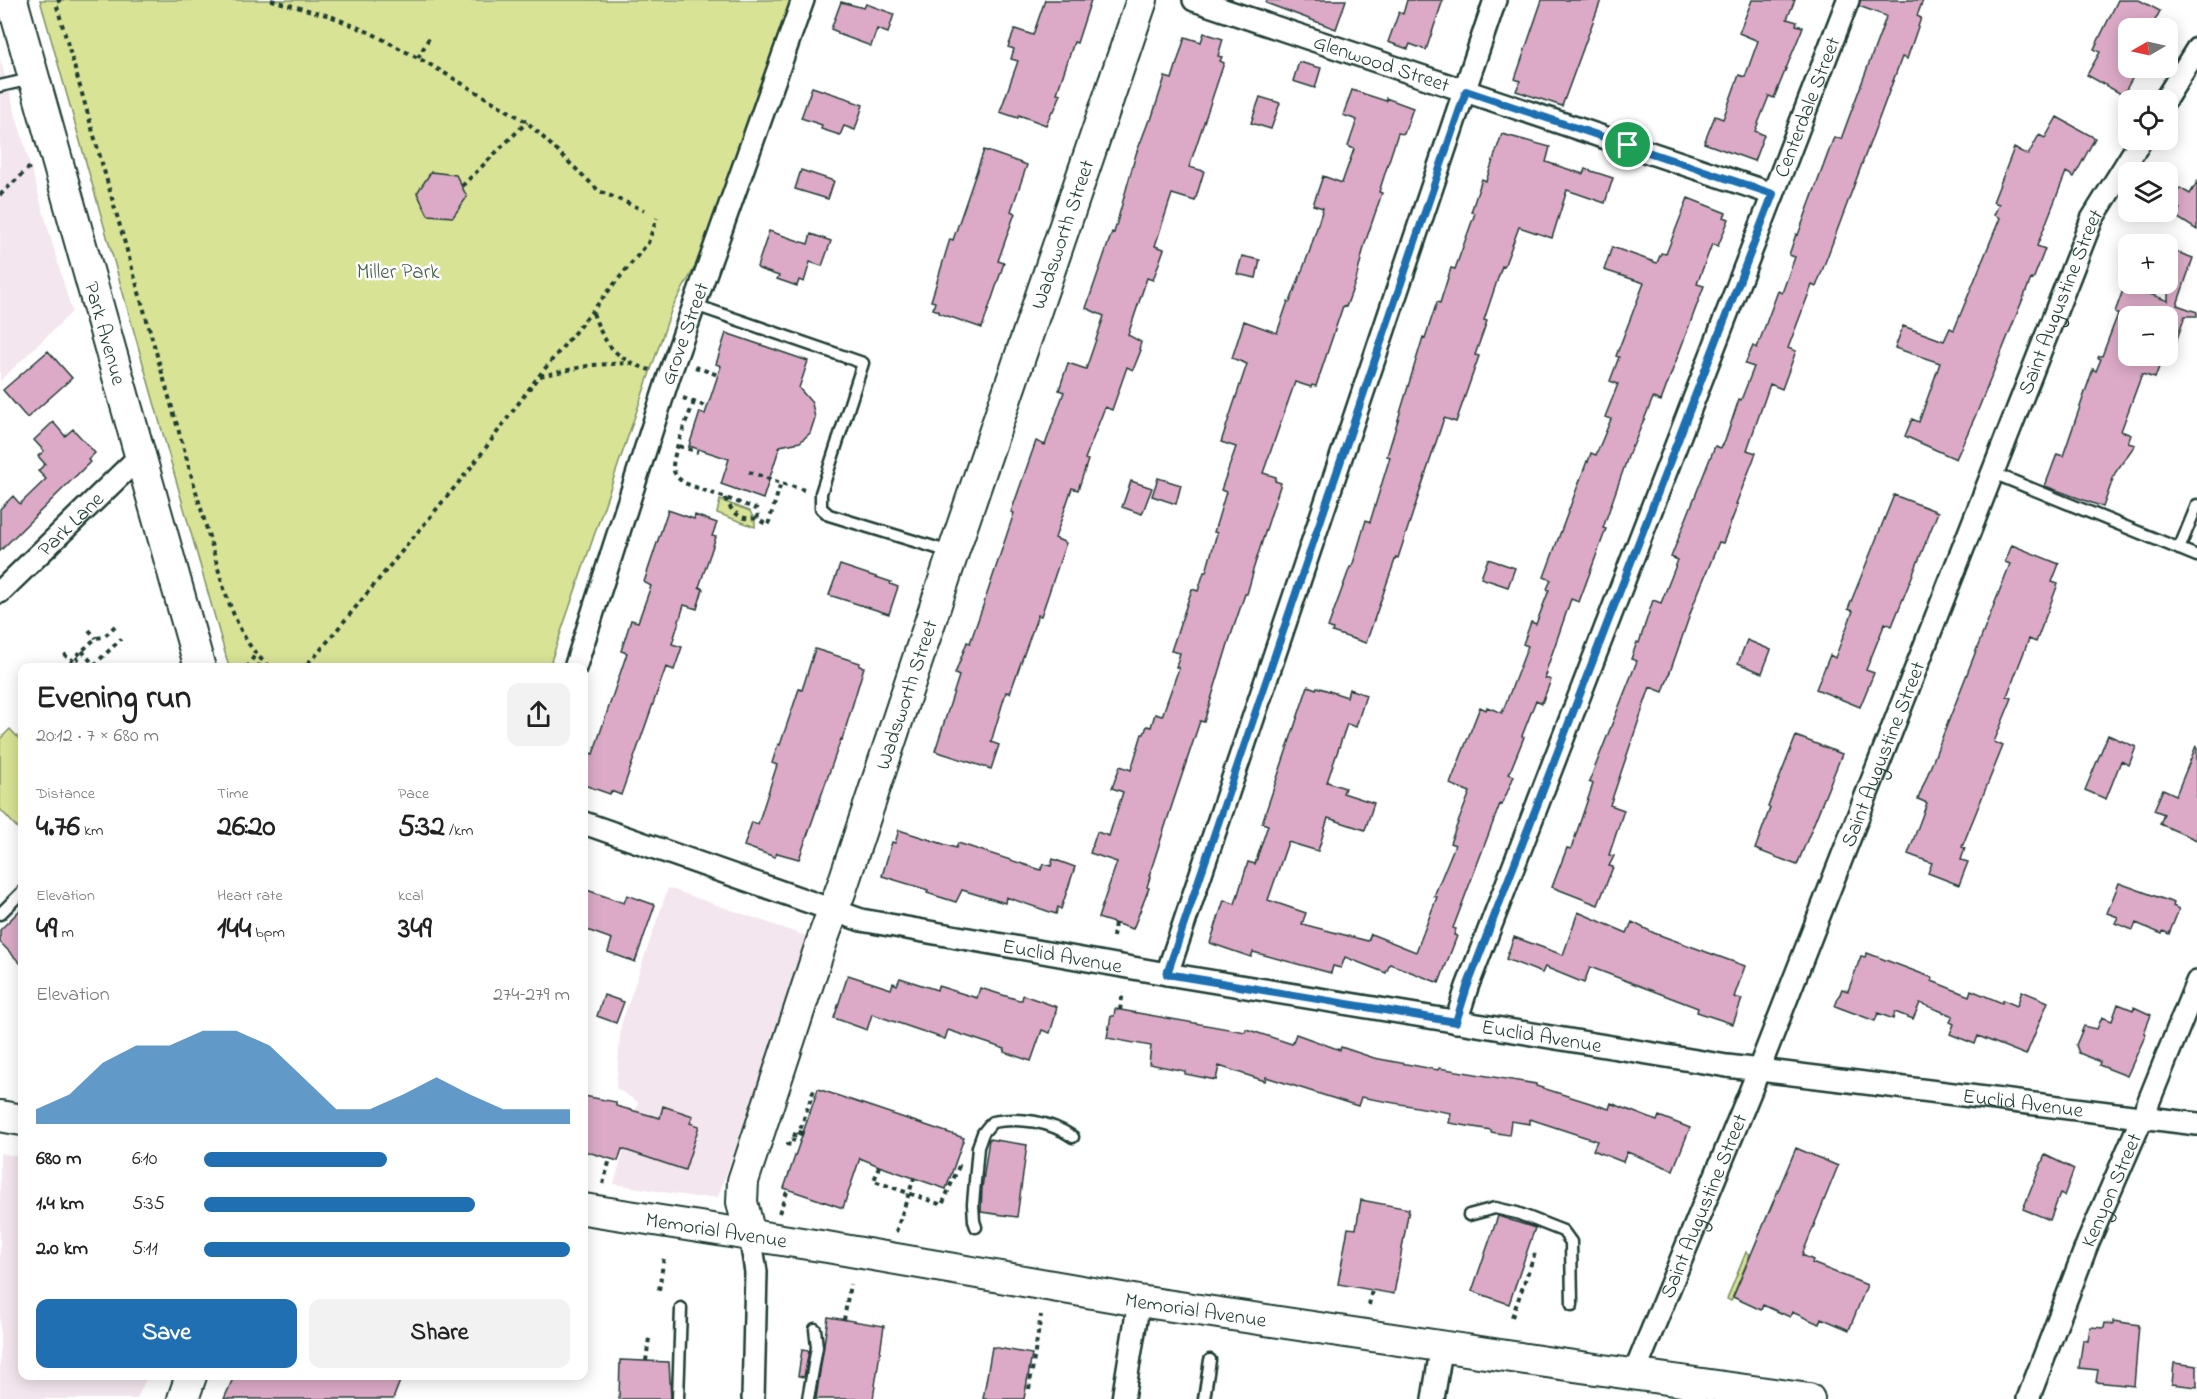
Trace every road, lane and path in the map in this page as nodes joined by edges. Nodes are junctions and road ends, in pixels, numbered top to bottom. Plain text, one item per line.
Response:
1 (12, 0) edge
2 (271, 0) edge
3 (803, 0) edge
4 (1142, 0) edge
5 (1194, 0) edge
6 (1495, 0) edge
7 (1848, 0) edge
8 (58, 1) edge
9 (429, 38) dead end
10 (2197, 49) edge
11 (418, 58) junction
12 (34, 78) junction
13 (0, 86) edge
14 (2171, 90) edge
15 (1466, 91) junction
16 (527, 122) junction
17 (2135, 150) edge
18 (33, 163) dead end
19 (462, 186) dead end
20 (1773, 194) junction
21 (0, 195) edge
22 (644, 210) dead end
23 (657, 218) dead end
24 (695, 305) junction
25 (593, 312) junction
26 (631, 363) junction
27 (689, 365) dead end
28 (652, 370) dead end
29 (718, 375) dead end
30 (538, 377) junction
31 (678, 397) dead end
32 (694, 402) junction
33 (708, 407) dead end
34 (679, 446) junction
35 (698, 452) dead end
36 (140, 456) junction
37 (749, 472) dead end
38 (1993, 473) junction
39 (781, 483) junction
40 (804, 490) dead end
41 (725, 498) junction
42 (2197, 505) edge
43 (758, 518) junction
44 (2179, 549) junction
45 (953, 554) junction
46 (2197, 556) edge
47 (0, 592) edge
48 (116, 625) dead end
49 (88, 630) dead end
50 (96, 638) junction
51 (121, 639) dead end
52 (82, 651) junction
53 (256, 653) junction
54 (64, 654) dead end
55 (76, 657) junction
56 (261, 660) junction
57 (81, 663) edge
58 (92, 663) edge
59 (96, 663) edge
60 (199, 663) edge
61 (250, 663) edge
62 (260, 663) edge
63 (265, 663) edge
64 (307, 663) edge
65 (577, 663) edge
66 (588, 825) edge
67 (18, 896) edge
68 (833, 911) junction
69 (0, 914) edge
70 (1115, 923) dead end
71 (1113, 937) dead end
72 (1167, 974) junction
73 (2197, 982) edge
74 (1123, 992) dead end
75 (1120, 1010) dead end
76 (1456, 1022) junction
77 (1759, 1069) junction
78 (814, 1089) dead end
79 (0, 1116) edge
80 (2142, 1118) junction
81 (18, 1119) edge
82 (2197, 1124) edge
83 (1073, 1137) dead end
84 (786, 1144) dead end
85 (610, 1159) dead end
86 (955, 1165) dead end
87 (879, 1166) dead end
88 (915, 1178) dead end
89 (603, 1184) dead end
90 (787, 1192) dead end
91 (909, 1193) junction
92 (588, 1210) edge
93 (779, 1213) dead end
94 (1469, 1215) dead end
95 (976, 1227) dead end
96 (896, 1232) dead end
97 (750, 1235) junction
98 (1536, 1250) dead end
99 (664, 1257) dead end
100 (850, 1284) dead end
101 (659, 1290) dead end
102 (1372, 1290) dead end
103 (1139, 1301) junction
104 (1369, 1305) dead end
105 (1572, 1305) dead end
106 (681, 1308) dead end
107 (1041, 1315) dead end
108 (1512, 1317) dead end
109 (844, 1320) dead end
110 (814, 1329) dead end
111 (649, 1338) dead end
112 (1442, 1346) junction
113 (1210, 1360) dead end
114 (646, 1361) dead end
115 (1634, 1374) junction
116 (190, 1380) edge
117 (1029, 1389) dead end
118 (1776, 1396) edge
119 (183, 1399) edge
120 (678, 1399) edge
121 (753, 1399) edge
122 (808, 1399) edge
123 (1124, 1399) edge
124 (1204, 1399) edge
125 (1433, 1399) edge
126 (1809, 1399) edge
127 (2028, 1399) edge

1 - 12 main road, Park Avenue
2 - 11 path
3 - 24 street, Grove Street
4 - 45 main road, Wadsworth Street
5 - 15 street, Glenwood Street
6 - 15 street
7 - 20 street, Centerdale Street
8 - 53 path
9 - 11 path
10 - 14 street
11 - 16 path
12 - 13 lane
12 - 36 main road, Park Avenue
15 - 20 street, Glenwood Street
15 - 72 street
16 - 19 path
16 - 22 path
17 - 38 street, Saint Augustine Street
18 - 21 path
20 - 76 street, Centerdale Street
23 - 25 path
24 - 45 lane
24 - 65 street, Grove Street
25 - 26 path
25 - 30 path
26 - 28 path
26 - 30 path
27 - 29 path
30 - 64 path
31 - 32 path
32 - 33 path
32 - 34 path
34 - 35 path
34 - 41 path
36 - 47 street, Park Lane
36 - 60 main road, Park Avenue
37 - 39 path
38 - 44 lane
38 - 77 street, Saint Augustine Street
39 - 40 path
39 - 43 path
41 - 43 path
41 - 43 path
42 - 44 lane
44 - 46 lane
45 - 68 main road, Wadsworth Street
48 - 50 path
49 - 50 path
50 - 52 path
51 - 59 path
52 - 55 path
52 - 58 path
53 - 56 path
53 - 61 path
54 - 55 path
55 - 57 path
56 - 62 path
56 - 63 path
66 - 68 street, Euclid Avenue
67 - 69 lane
68 - 72 street, Euclid Avenue
68 - 97 main road, Wadsworth Street
70 - 71 path
72 - 76 street, Euclid Avenue
73 - 80 street, Kenyon Street
74 - 75 path
76 - 77 street, Euclid Avenue
77 - 80 street, Euclid Avenue
77 - 115 street, Saint Augustine Street
78 - 84 path, bridge
79 - 81 main road
80 - 82 street, Euclid Avenue
80 - 127 street, Kenyon Street
83 - 95 lane
85 - 89 path
86 - 91 path
87 - 91 path
88 - 91 path
90 - 93 path
91 - 96 path
92 - 97 main road, Memorial Avenue
94 - 105 lane
97 - 103 main road, Memorial Avenue
97 - 121 street, Wadsworth Street
98 - 108 path
99 - 101 path
100 - 109 path
102 - 104 path
103 - 112 main road, Memorial Avenue
103 - 123 street
106 - 120 lane
107 - 117 path
110 - 122 lane
111 - 114 path
112 - 115 main road, Memorial Avenue
112 - 125 street
113 - 124 lane
115 - 118 main road, Memorial Avenue
116 - 119 main road
118 - 126 main road, Memorial Avenue

